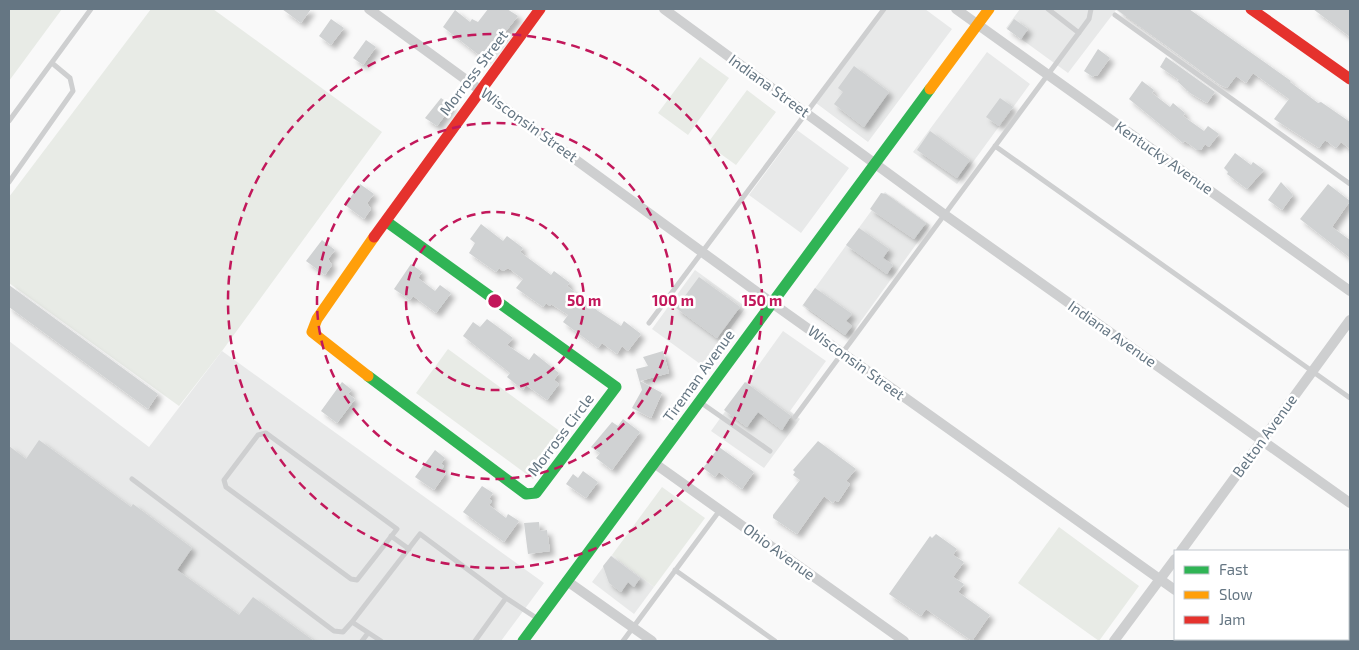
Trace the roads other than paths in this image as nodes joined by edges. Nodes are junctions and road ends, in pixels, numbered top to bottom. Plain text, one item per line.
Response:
1 (91, 9) edge
2 (369, 9) edge
3 (540, 9) edge
4 (664, 9) edge
5 (884, 9) edge
6 (956, 9) edge
7 (990, 9) edge
8 (1048, 9) edge
9 (1091, 9) edge
10 (1251, 9) edge
11 (1115, 15) dead end
12 (978, 25) junction
13 (1079, 33) junction
14 (52, 63) junction
15 (1048, 75) junction
16 (1350, 79) edge
17 (481, 89) junction
18 (806, 113) junction
19 (9, 121) edge
20 (995, 146) junction
21 (432, 155) joint
22 (875, 164) junction
23 (9, 182) edge
24 (1350, 184) edge
25 (945, 215) junction
26 (387, 222) junction
27 (703, 252) junction
28 (1350, 291) edge
29 (772, 303) junction
30 (1350, 320) edge
31 (649, 323) dead end
32 (842, 353) junction
33 (1312, 372) junction
34 (1350, 398) edge
35 (700, 402) junction
36 (795, 417) dead end
37 (1262, 440) junction
38 (770, 451) dead end
39 (654, 463) junction
40 (132, 479) dead end
41 (1350, 503) edge
42 (720, 510) junction
43 (391, 536) junction
44 (409, 549) junction
45 (1182, 550) edge
46 (1174, 560) edge
47 (675, 570) junction
48 (1160, 580) junction
49 (567, 581) junction
50 (1174, 589) edge
51 (506, 598) junction
52 (539, 619) junction
53 (352, 622) junction
54 (633, 628) junction
55 (368, 633) junction
56 (362, 641) edge
57 (381, 641) edge
58 (475, 641) edge
59 (522, 641) edge
60 (623, 641) edge
61 (652, 641) edge
62 (775, 641) edge
63 (904, 641) edge
64 (1114, 641) edge

1 - 14 lane
2 - 17 street, Wisconsin Street
3 - 17 street, Morross Street
4 - 18 street, Indiana Street
5 - 18 lane
6 - 12 street, Kentucky Avenue
7 - 12 street, Tireman Avenue
8 - 13 lane
9 - 13 lane
10 - 16 street
11 - 24 lane
12 - 15 street, Kentucky Avenue
12 - 22 street, Tireman Avenue
13 - 15 lane
14 - 19 lane
14 - 23 lane
15 - 20 lane
15 - 28 street, Kentucky Avenue
17 - 21 street, Morross Street
17 - 27 street, Wisconsin Street
18 - 22 street, Indiana Street
18 - 27 lane
20 - 25 lane
20 - 33 lane
21 - 26 street, Morross Circle
22 - 25 street, Indiana Avenue
22 - 29 street, Tireman Avenue
25 - 32 lane
25 - 37 street, Indiana Avenue
26 - 26 street, Morross Circle
27 - 29 street, Wisconsin Street
27 - 31 lane
29 - 32 street, Wisconsin Street
29 - 35 street, Tireman Avenue
30 - 33 street, Belton Avenue
32 - 36 lane
32 - 48 street, Wisconsin Street
33 - 34 lane
33 - 37 street, Belton Avenue
35 - 38 lane
35 - 39 street, Tireman Avenue
37 - 41 street, Indiana Avenue
37 - 45 street, Belton Avenue
39 - 42 street, Ohio Avenue
39 - 49 street, Tireman Avenue
40 - 53 lane
42 - 47 lane
42 - 63 street, Ohio Avenue
43 - 43 lane
43 - 44 lane
44 - 51 lane
44 - 53 lane
46 - 48 street
47 - 54 lane
47 - 62 lane
48 - 50 street, Wisconsin Street
48 - 64 street
49 - 52 street, Tireman Avenue
49 - 54 street
51 - 52 lane
51 - 58 lane
52 - 59 street, Tireman Avenue
53 - 55 lane
54 - 60 lane
54 - 61 street
55 - 56 lane
55 - 57 lane

